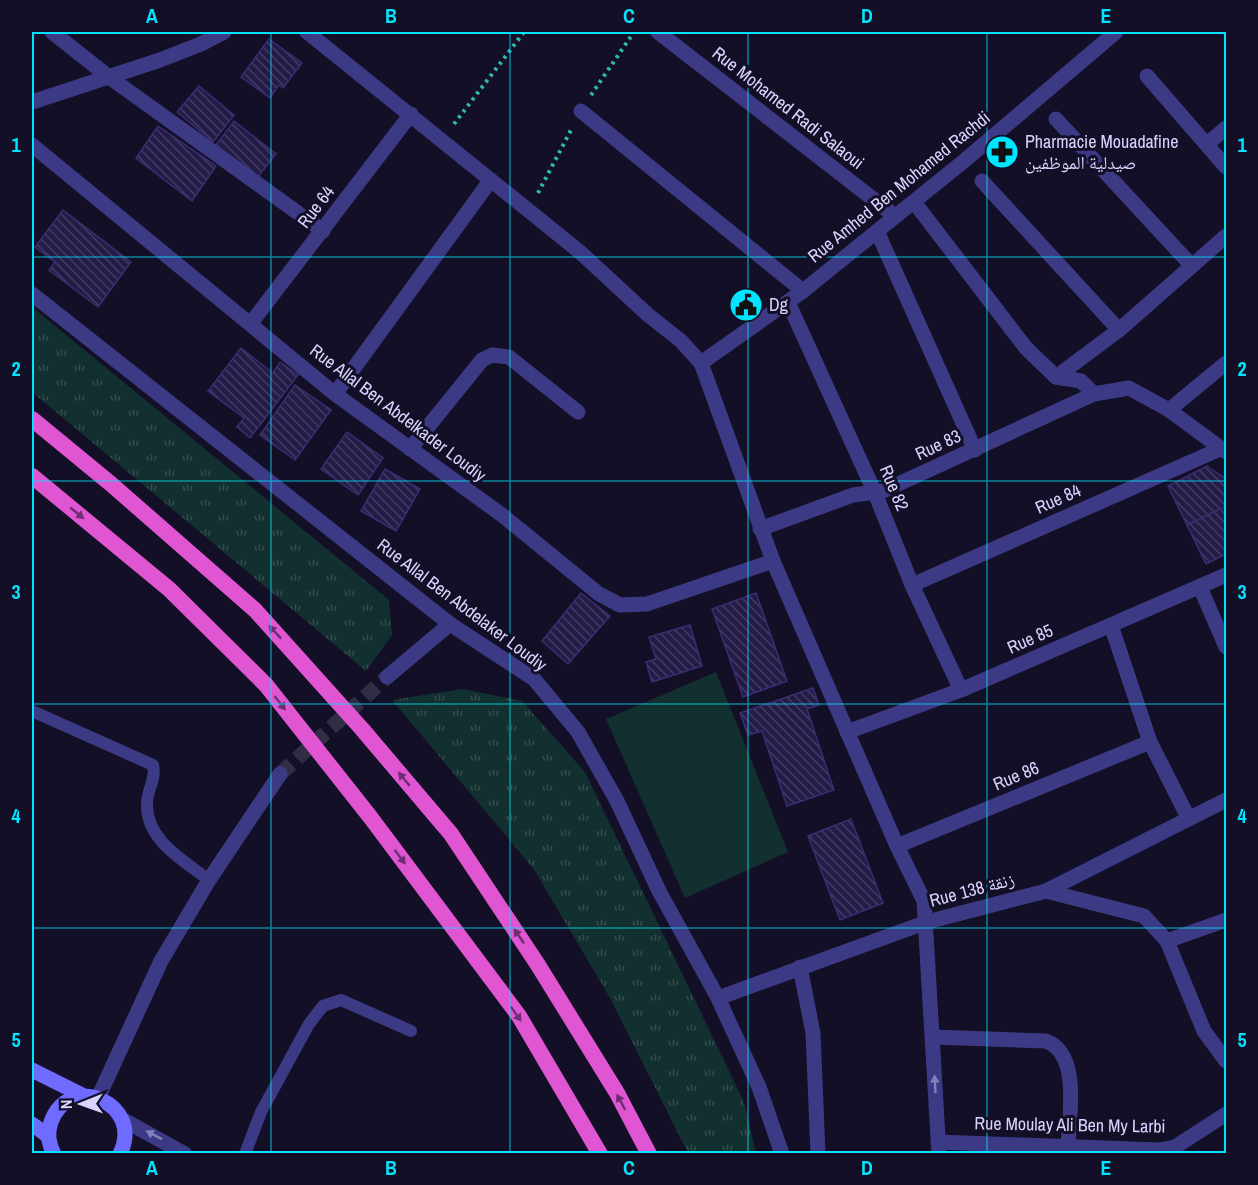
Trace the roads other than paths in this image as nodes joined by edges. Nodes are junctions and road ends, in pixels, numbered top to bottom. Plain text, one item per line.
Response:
1 (52, 32) edge
2 (224, 32) edge
3 (307, 32) edge
4 (658, 32) edge
5 (1116, 32) edge
6 (1147, 76) dead end
7 (109, 77) junction
8 (32, 102) edge
9 (581, 111) dead end
10 (411, 114) junction
11 (1056, 119) dead end
12 (1227, 128) edge
13 (1207, 144) junction
14 (32, 145) edge
15 (1227, 166) edge
16 (490, 181) junction
17 (982, 182) dead end
18 (914, 202) junction
19 (895, 216) junction
20 (323, 231) junction
21 (877, 231) junction
22 (1227, 236) edge
23 (1191, 265) junction
24 (803, 291) junction
25 (32, 294) edge
26 (788, 302) junction
27 (251, 323) junction
28 (1119, 330) junction
29 (701, 363) junction
30 (1227, 363) edge
31 (1056, 377) junction
32 (335, 394) junction
33 (1095, 394) junction
34 (1169, 410) junction
35 (578, 412) dead end
36 (32, 419) edge
37 (410, 449) junction
38 (975, 450) junction
39 (1223, 450) edge
40 (32, 476) edge
41 (875, 493) junction
42 (760, 529) junction
43 (773, 561) junction
44 (1227, 575) edge
45 (912, 585) junction
46 (1200, 587) junction
47 (450, 624) junction
48 (1111, 625) junction
49 (1227, 647) edge
50 (387, 677) tunnel mouth
51 (961, 690) junction
52 (32, 711) edge
53 (847, 732) junction
54 (1150, 742) junction
55 (280, 774) tunnel mouth
56 (1227, 800) edge
57 (1189, 819) junction
58 (897, 846) junction
59 (209, 880) junction
60 (1046, 891) junction
61 (1227, 920) edge
62 (927, 922) junction
63 (1167, 941) junction
64 (800, 967) junction
65 (718, 998) junction
66 (411, 1031) dead end
67 (933, 1037) junction
68 (1227, 1061) edge
69 (32, 1070) edge
70 (91, 1097) junction
71 (1227, 1114) edge
72 (122, 1119) junction
73 (32, 1124) edge
74 (1068, 1147) junction
75 (50, 1148) edge
76 (939, 1148) edge
77 (120, 1154) edge
78 (185, 1154) edge
79 (245, 1154) edge
80 (600, 1154) edge
81 (649, 1154) edge
82 (782, 1154) edge
83 (818, 1154) edge

1 - 7 street
2 - 7 street
3 - 10 street
4 - 19 street, Rue Mohamed Radi Salaoui
5 - 18 street, Rue Amhed Ben Mohamed Rachdi
6 - 13 street
7 - 8 street
7 - 20 street
9 - 24 street
10 - 16 street
10 - 20 street, Rue 64
11 - 23 street
12 - 13 street
13 - 15 street
14 - 27 street, Rue Allal Ben Abdelkader Loudiy
16 - 29 street
16 - 32 street
17 - 28 street
18 - 19 street, Rue Amhed Ben Mohamed Rachdi
18 - 31 street
19 - 21 street, Rue Amhed Ben Mohamed Rachdi
20 - 27 street, Rue 64
21 - 24 street, Rue Amhed Ben Mohamed Rachdi
21 - 38 street
22 - 23 street
23 - 28 street
24 - 26 street, Rue Amhed Ben Mohamed Rachdi
25 - 47 street, Rue Allal Ben Abdelaker Loudiy
26 - 29 street, Rue Amhed Ben Mohamed Rachdi
26 - 41 street, Rue 82
27 - 32 street, Rue Allal Ben Abdelkader Loudiy
28 - 31 street
29 - 42 street
30 - 34 street
31 - 33 street
32 - 37 street, Rue Allal Ben Abdelkader Loudiy
33 - 34 street, Rue 83
33 - 38 street, Rue 83
34 - 39 street, Rue 83
35 - 37 street
81 -> 36 highway
37 - 43 street, Rue Allal Ben Abdelkader Loudiy
38 - 41 street, Rue 83
39 - 45 street, Rue 84
40 -> 80 highway
41 - 42 street, Rue 83
41 - 45 street, Rue 82
42 - 43 street
43 - 53 street
44 - 46 street, Rue 85
45 - 51 street, Rue 82
46 - 48 street, Rue 85
46 - 49 street
47 - 50 street
47 - 65 street, Rue Allal Ben Abdelaker Loudiy
48 - 51 street, Rue 85
48 - 54 street
51 - 53 street, Rue 85
52 - 59 lane
53 - 58 street
54 - 57 street
54 - 58 street, Rue 86
55 - 59 street
56 - 57 street, Rue 138 زنقة
57 - 60 street, Rue 138 زنقة
58 - 62 street
59 - 70 street
60 - 62 street, Rue 138 زنقة
60 - 63 street
61 - 63 street
62 - 64 street, Rue 138 زنقة
62 - 67 street
63 - 68 street
64 - 65 street, Rue 138 زنقة
64 - 83 street
65 - 82 street, Rue Allal Ben Abdelaker Loudiy
66 - 79 lane
67 - 74 street
76 -> 67 street
69 - 70 main road
70 - 72 main road
70 - 75 main road
71 - 74 street, Rue Moulay Ali Ben My Larbi
72 - 77 main road
78 -> 72 street
73 - 75 main road
74 - 76 street, Rue Moulay Ali Ben My Larbi

